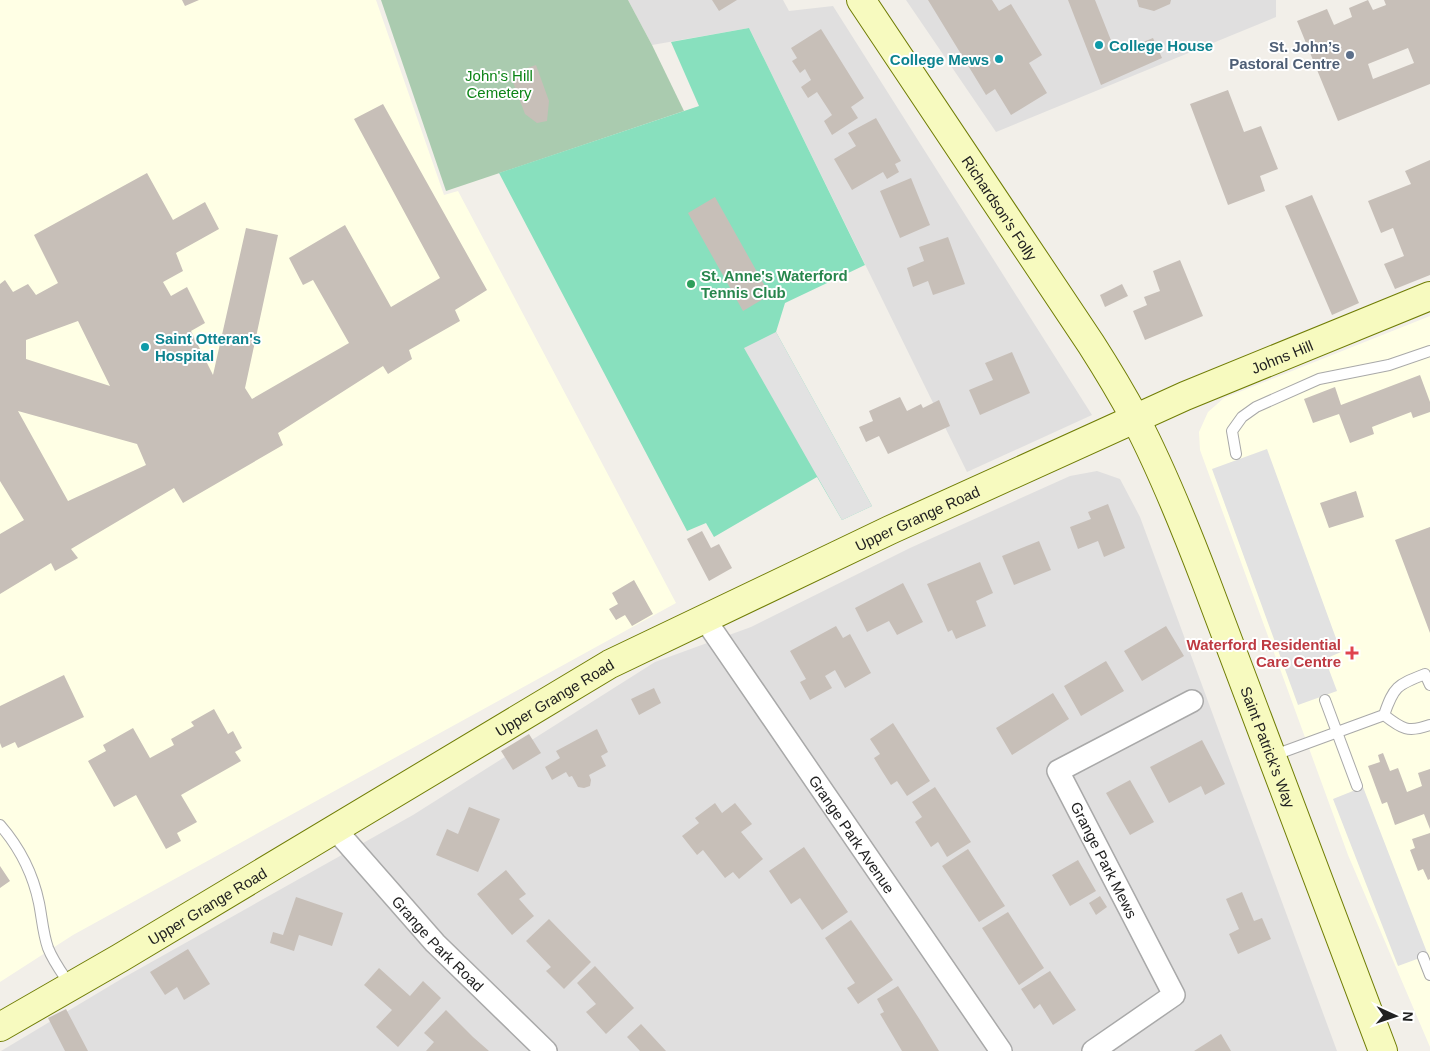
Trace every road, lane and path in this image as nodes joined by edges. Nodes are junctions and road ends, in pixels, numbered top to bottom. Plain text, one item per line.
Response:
1 (861, 0) edge
2 (1430, 296) edge
3 (1430, 351) edge
4 (1135, 418) junction
5 (1236, 454) dead end
6 (704, 618) junction
7 (1430, 685) edge
8 (1325, 700) dead end
9 (1192, 701) dead end
10 (1384, 715) junction
11 (1430, 725) edge
12 (1338, 732) junction
13 (1271, 756) junction
14 (1357, 786) dead end
15 (0, 825) edge
16 (335, 829) junction
17 (1423, 957) dead end
18 (1430, 975) edge
19 (70, 985) junction
20 (0, 1027) edge
21 (546, 1051) edge
22 (1001, 1051) edge
23 (1093, 1051) edge
24 (1383, 1051) edge

1 - 4 street, Richardson's Folly
2 - 4 street, Johns Hill
3 - 5 lane
4 - 6 street, Upper Grange Road
4 - 13 street, Saint Patrick's Way
6 - 16 street, Upper Grange Road
6 - 22 street, Grange Park Avenue
7 - 10 lane
8 - 12 lane
9 - 23 street, Grange Park Mews
10 - 11 lane
10 - 12 lane
12 - 13 lane
12 - 14 lane
13 - 24 street, Saint Patrick's Way
15 - 19 lane
16 - 19 street, Upper Grange Road
16 - 21 street, Grange Park Road
17 - 18 lane
19 - 20 street, Upper Grange Road

